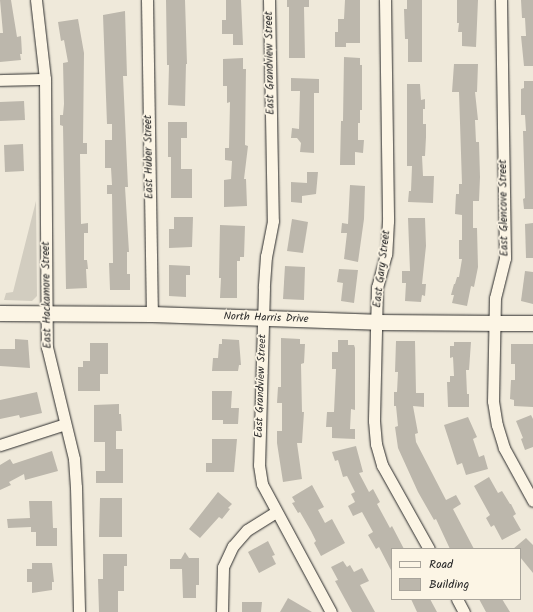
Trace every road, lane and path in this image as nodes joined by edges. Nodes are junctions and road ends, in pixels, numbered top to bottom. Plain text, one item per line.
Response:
1 (36, 0) edge
2 (147, 0) edge
3 (268, 0) edge
4 (385, 0) edge
5 (501, 0) edge
6 (45, 79) junction
7 (0, 80) edge
8 (0, 313) edge
9 (46, 314) junction
10 (152, 314) junction
11 (264, 318) junction
12 (376, 322) junction
13 (493, 323) junction
14 (533, 324) edge
15 (65, 424) junction
16 (0, 445) edge
17 (533, 501) edge
18 (276, 512) junction
19 (428, 548) edge
20 (457, 600) edge
21 (79, 612) edge
22 (222, 612) edge
23 (331, 612) edge
24 (464, 612) edge

1 - 6 street, East Hackamore Street
2 - 10 street, East Huber Street
3 - 11 street, East Grandview Street
4 - 12 street, East Gary Street
5 - 13 street, East Glencove Street
6 - 7 street
6 - 9 street, East Hackamore Street
8 - 9 street, North Harris Drive
9 - 10 street, North Harris Drive
9 - 15 street, East Hackamore Street
10 - 11 street, North Harris Drive
11 - 12 street, North Harris Drive
11 - 18 street, East Grandview Street
12 - 13 street, North Harris Drive
12 - 19 street, East Gary Street
13 - 14 street, North Harris Drive
13 - 17 street, East Glencove Street
15 - 16 street
15 - 21 street, East Hackamore Street
18 - 22 street
18 - 23 street, East Grandview Street
20 - 24 street

